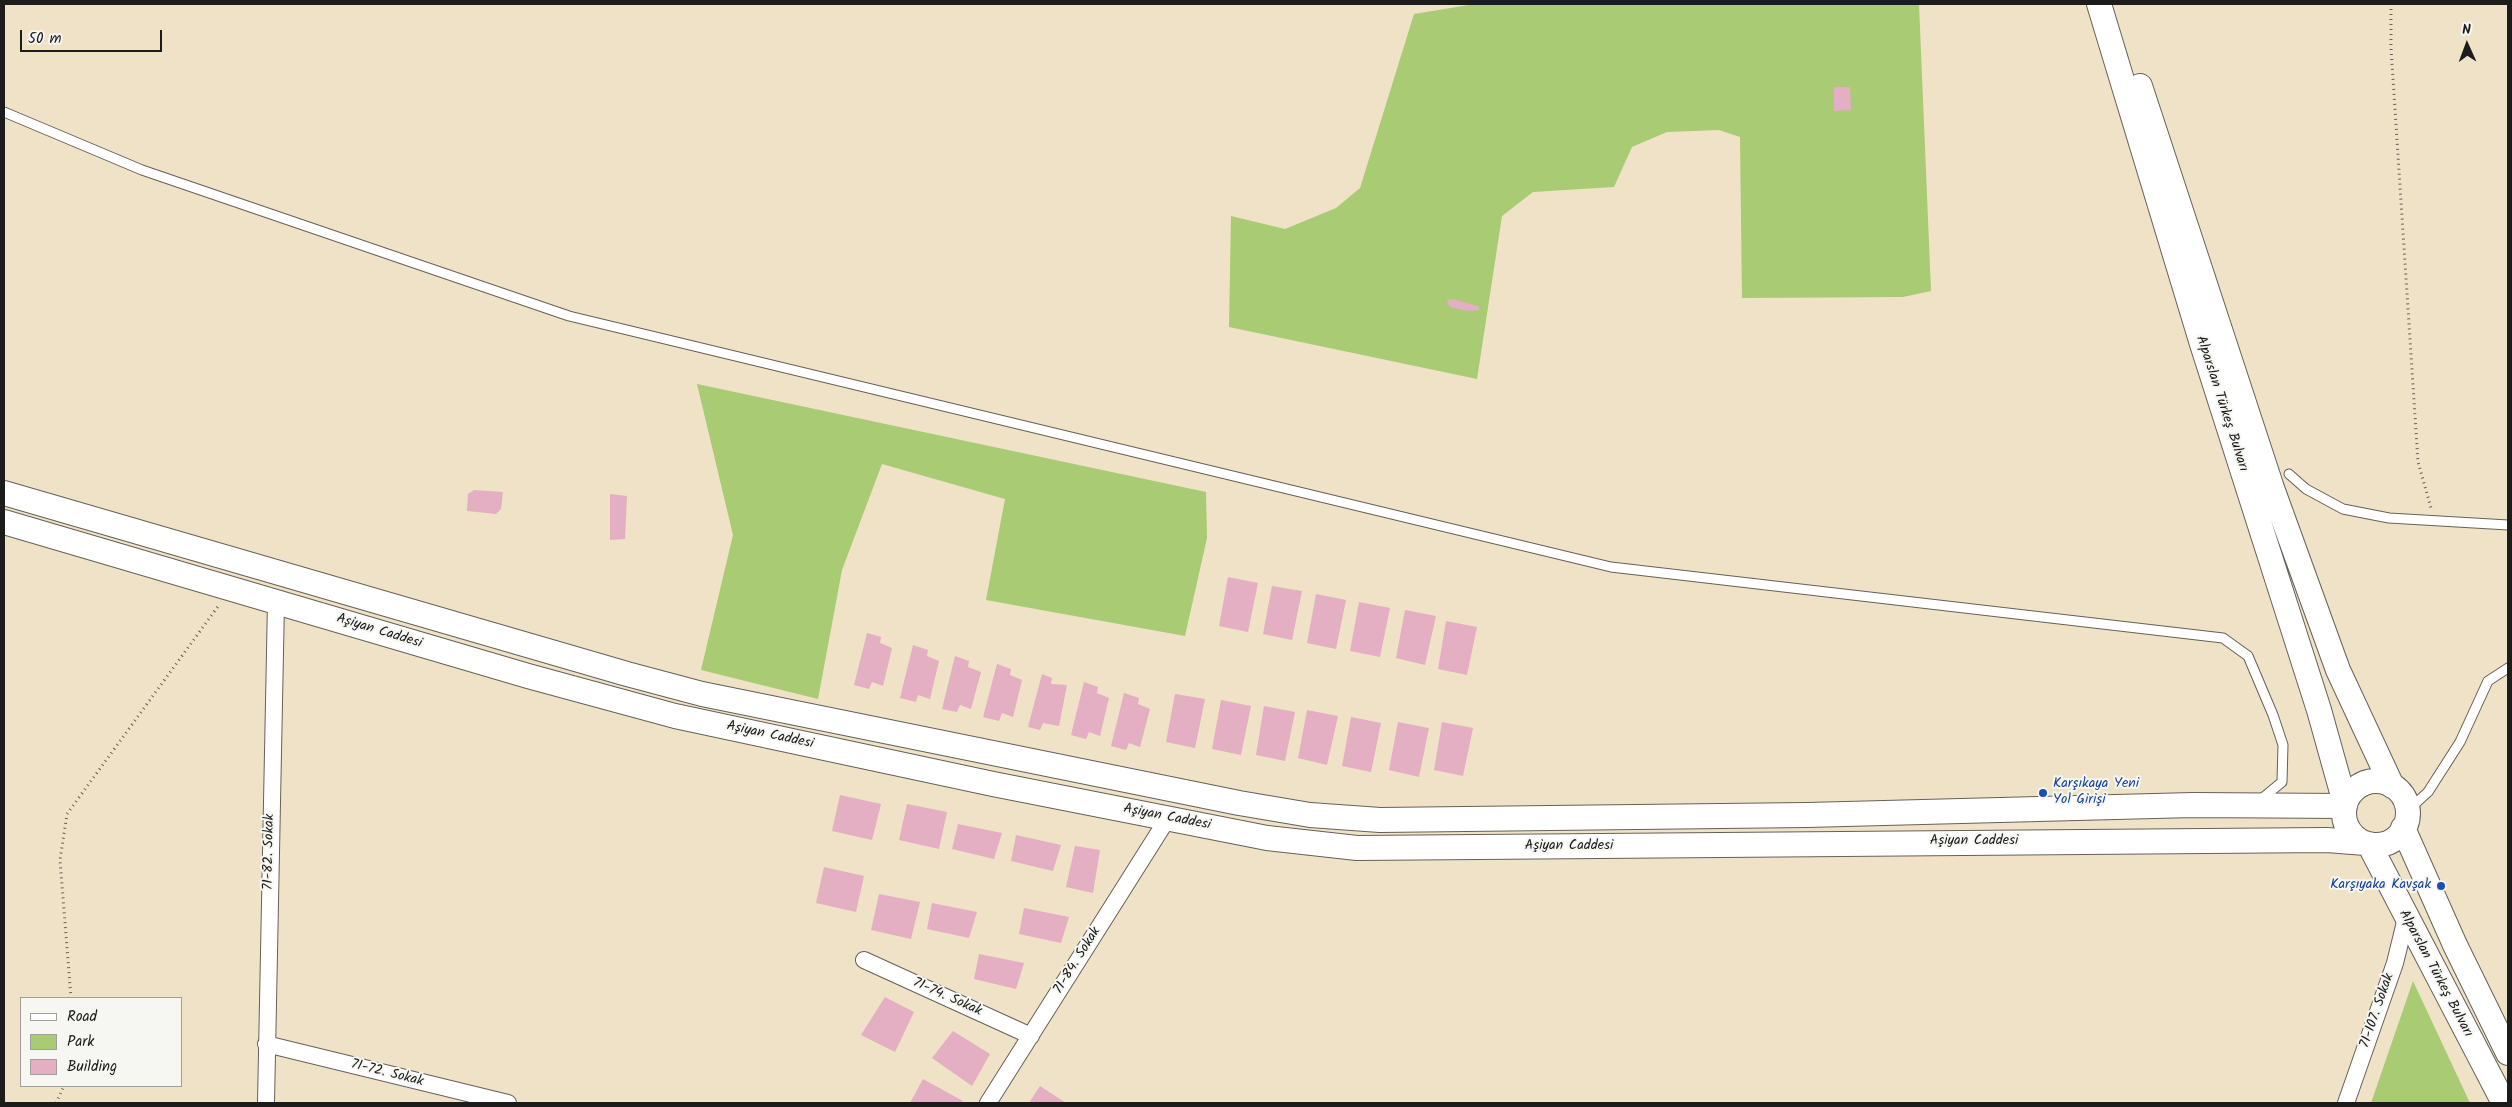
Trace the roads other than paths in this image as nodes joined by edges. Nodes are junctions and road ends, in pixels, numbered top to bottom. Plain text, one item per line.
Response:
1 (2099, 4) edge
2 (2112, 4) edge
3 (4, 112) edge
4 (2289, 474) dead end
5 (4, 493) edge
6 (4, 522) edge
7 (2508, 525) edge
8 (276, 602) junction
9 (2508, 668) edge
10 (2392, 786) junction
11 (2255, 804) junction
12 (2345, 804) junction
13 (2405, 817) junction
14 (1168, 818) junction
15 (2367, 844) junction
16 (2406, 918) junction
17 (864, 960) dead end
18 (1031, 1036) junction
19 (266, 1044) junction
20 (2508, 1053) edge
21 (266, 1103) edge
22 (508, 1103) edge
23 (988, 1103) edge
24 (2346, 1103) edge
25 (2504, 1103) edge

1 - 12 street, Alparslan Türkeş Bulvarı
2 - 10 street, Alparslan Türkeş Bulvarı
3 - 11 lane
4 - 7 lane
5 - 11 street, Aşiyan Caddesi
6 - 8 street, Aşiyan Caddesi
8 - 14 street, Aşiyan Caddesi
8 - 19 street, 71-82. Sokak
9 - 13 lane
10 - 12 street
10 - 13 street
11 - 12 street, Aşiyan Caddesi
12 - 15 street
13 - 15 street
13 - 20 street, Alparslan Türkeş Bulvarı
14 - 15 street, Aşiyan Caddesi
14 - 18 street, 71-84. Sokak
15 - 16 street, Alparslan Türkeş Bulvarı
16 - 24 street, 71-107. Sokak
16 - 25 street, Alparslan Türkeş Bulvarı
17 - 18 street, 71-74. Sokak
18 - 23 street, 71-84. Sokak
19 - 21 street, 71-82. Sokak
19 - 22 street, 71-72. Sokak

